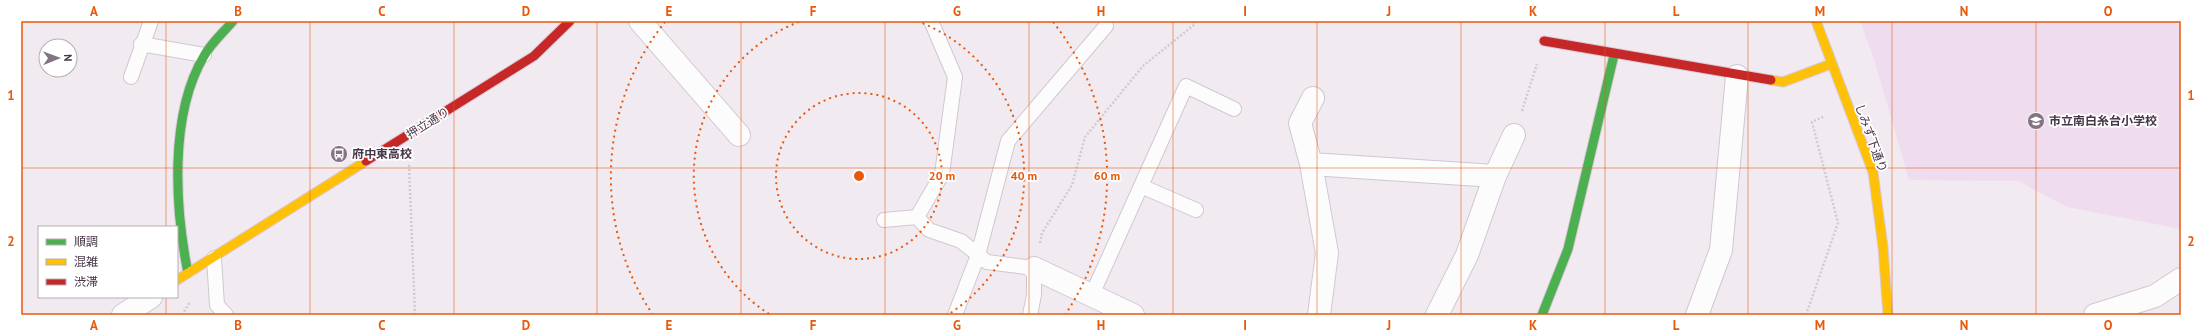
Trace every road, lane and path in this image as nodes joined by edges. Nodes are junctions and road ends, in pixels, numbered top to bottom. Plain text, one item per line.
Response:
1 (150, 21) edge
2 (232, 21) edge
3 (570, 21) edge
4 (640, 21) edge
5 (931, 21) edge
6 (1193, 21) edge
7 (1816, 21) edge
8 (1106, 26) dead end
9 (1544, 41) joint
10 (141, 44) junction
11 (204, 55) junction
12 (1614, 55) junction
13 (1831, 64) junction
14 (1737, 76) junction
15 (130, 77) dead end
16 (1313, 98) dead end
17 (1234, 109) dead end
18 (1824, 116) dead end
19 (739, 135) dead end
20 (1514, 135) joint
21 (408, 136) junction
22 (1311, 164) junction
23 (1495, 176) junction
24 (1141, 186) junction
25 (1196, 210) dead end
26 (917, 217) junction
27 (884, 220) dead end
28 (978, 255) junction
29 (214, 258) junction
30 (1034, 268) junction
31 (188, 273) junction
32 (178, 279) edge
33 (2181, 279) edge
34 (1091, 297) junction
35 (149, 298) edge
36 (123, 315) edge
37 (226, 315) edge
38 (415, 315) edge
39 (955, 315) edge
40 (1030, 315) edge
41 (1133, 315) edge
42 (1319, 315) edge
43 (1437, 315) edge
44 (1542, 315) edge
45 (1697, 315) edge
46 (1806, 315) edge
47 (1888, 315) edge
48 (2096, 315) edge

1 - 10 lane
2 - 11 street
3 - 21 street, 押立通り
4 - 19 street
5 - 26 lane
6 - 30 path
7 - 13 street, しみず下通り
8 - 28 lane
9 - 12 street
9 - 20 path
10 - 11 lane
10 - 15 lane
11 - 31 street
12 - 14 street
12 - 44 street
13 - 14 street
13 - 47 street, しみず下通り
14 - 45 street
16 - 22 street
17 - 24 lane
18 - 46 path
20 - 23 street
21 - 29 street, 押立通り
21 - 38 path
22 - 23 street
22 - 42 street
23 - 43 street
24 - 25 lane
24 - 34 lane
26 - 27 lane
26 - 28 lane
28 - 30 lane
28 - 39 lane
29 - 31 street, 押立通り
29 - 37 lane
30 - 34 street
30 - 40 lane
31 - 32 street, 押立通り
33 - 48 street
34 - 41 street
35 - 36 street

